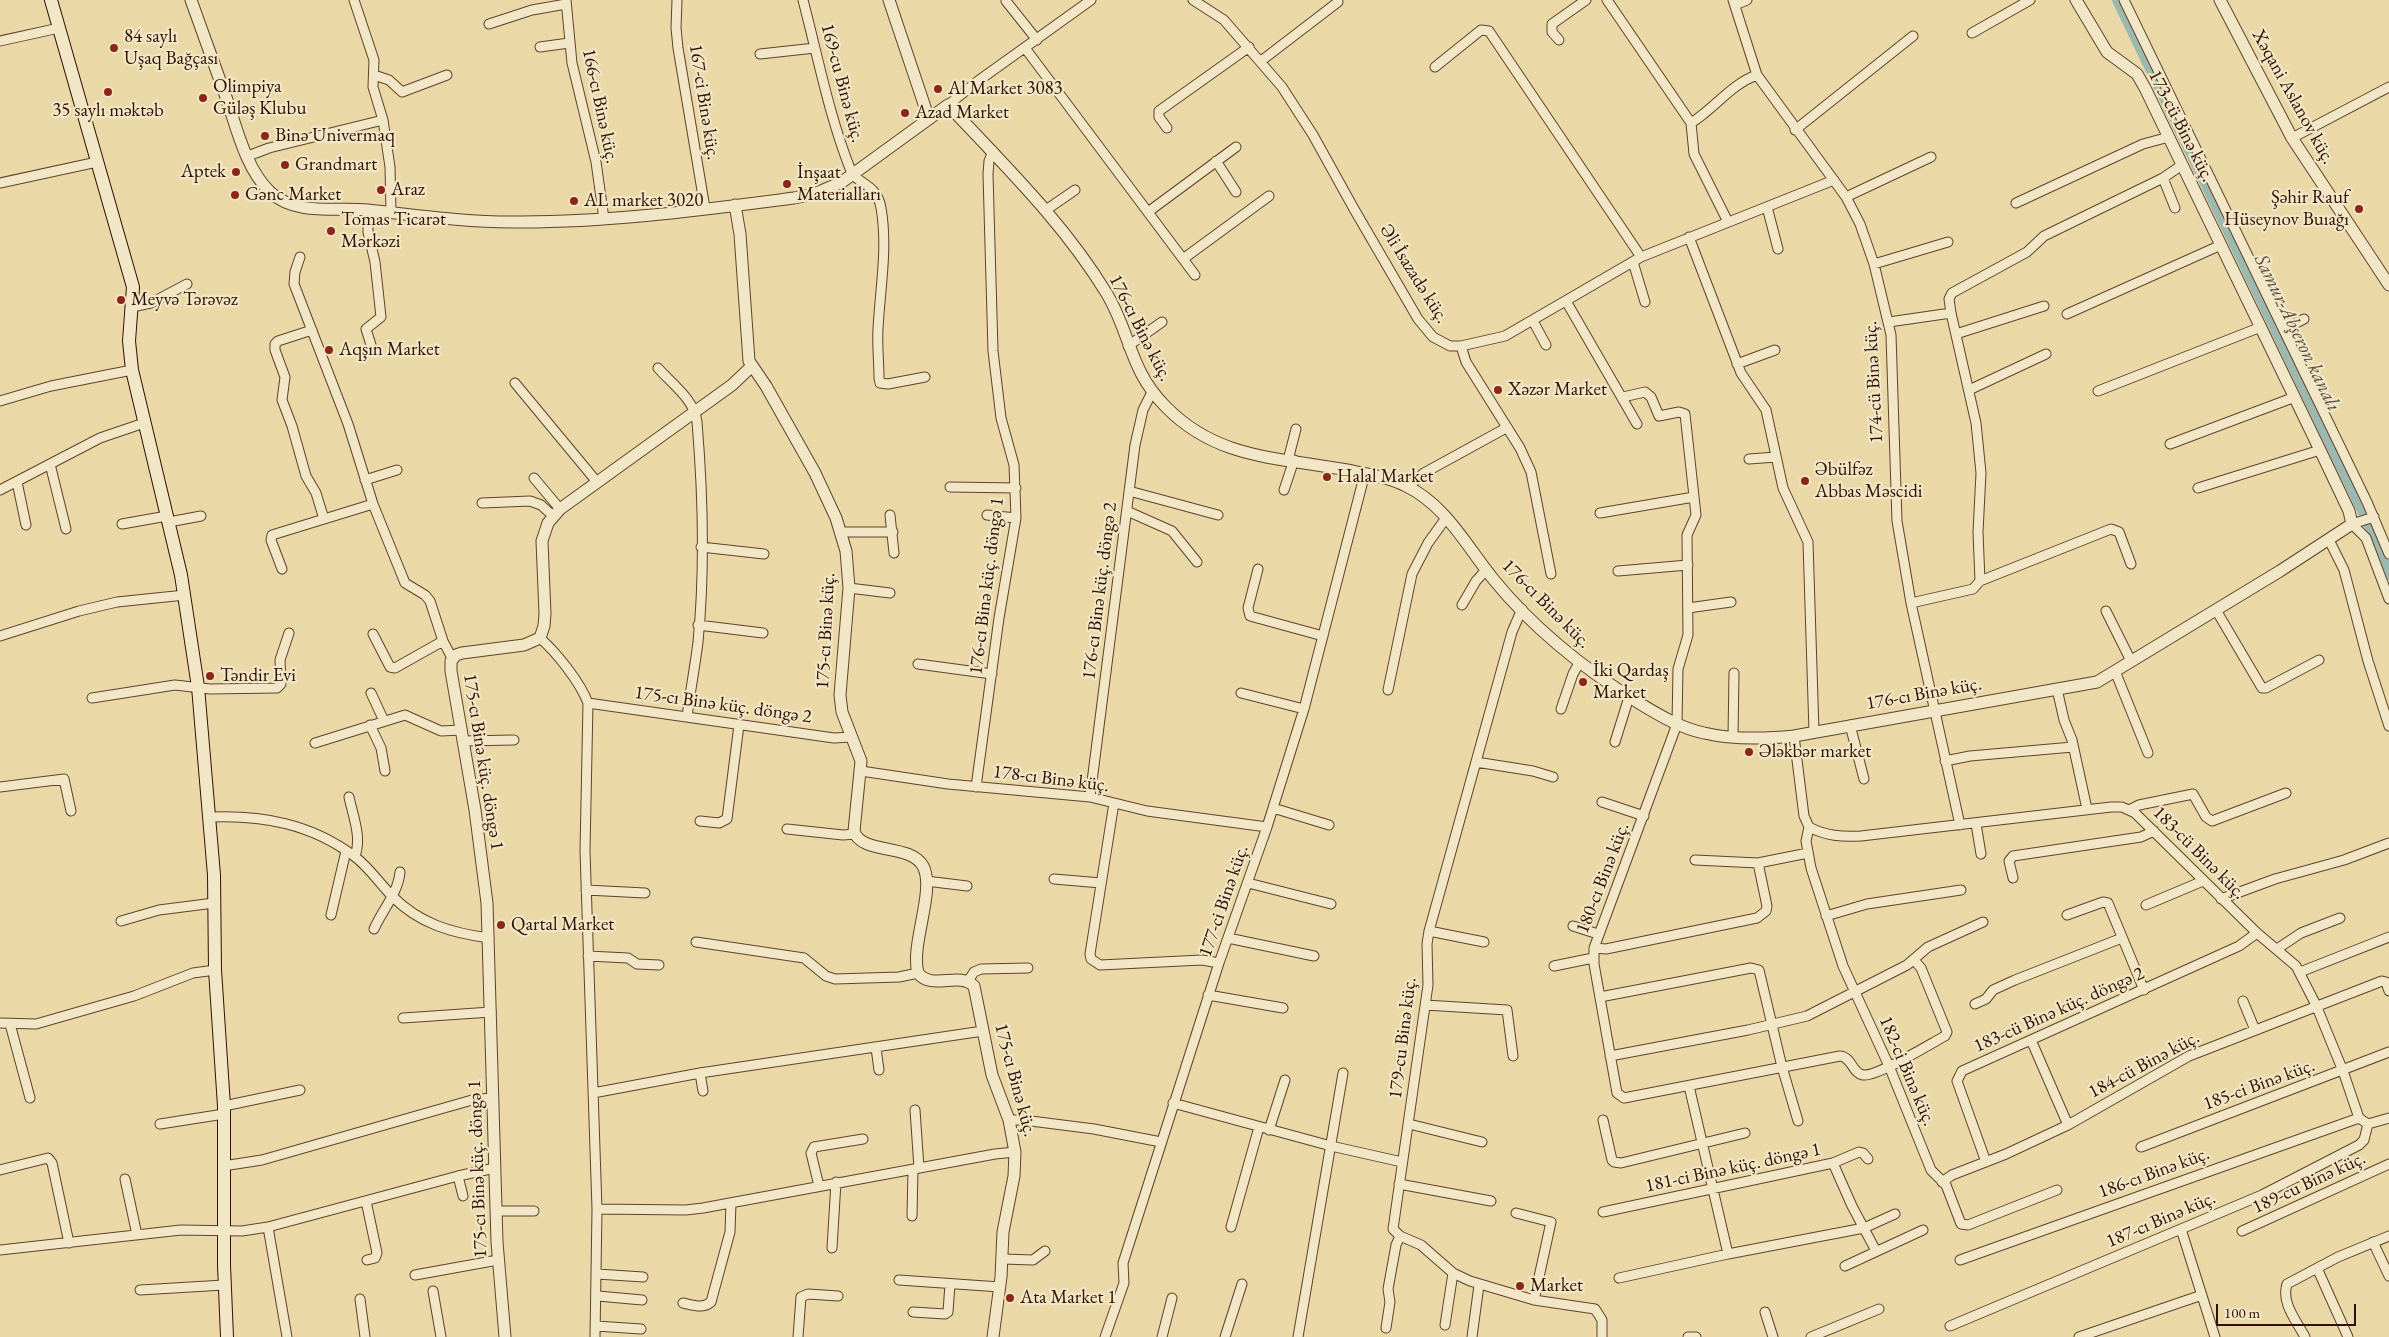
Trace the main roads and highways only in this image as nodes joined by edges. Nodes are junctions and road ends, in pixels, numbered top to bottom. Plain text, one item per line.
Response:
1 (51, 0) edge
2 (227, 1337) edge

1 - 2 main road

